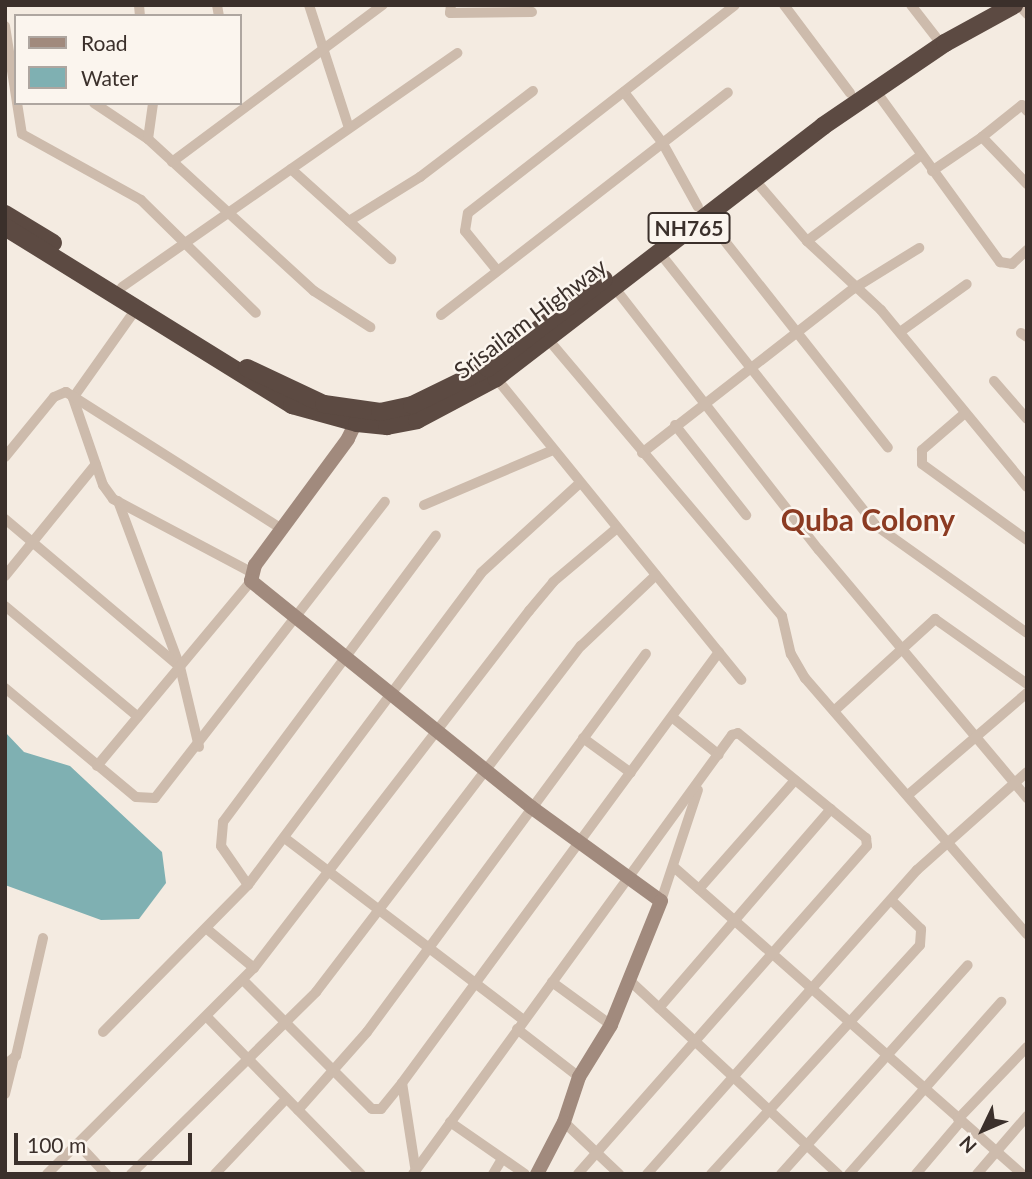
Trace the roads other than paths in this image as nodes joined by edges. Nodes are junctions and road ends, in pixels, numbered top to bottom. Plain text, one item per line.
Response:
1 (309, 5) edge
2 (383, 5) edge
3 (451, 5) edge
4 (735, 5) edge
5 (784, 5) edge
6 (911, 5) edge
7 (990, 5) edge
8 (1014, 5) edge
9 (1019, 5) edge
10 (532, 12) dead end
11 (1027, 15) edge
12 (6, 30) edge
13 (938, 41) junction
14 (321, 52) junction
15 (457, 54) dead end
16 (11, 69) edge
17 (14, 87) edge
18 (875, 90) junction
19 (533, 91) dead end
20 (624, 92) junction
21 (728, 92) dead end
22 (850, 93) junction
23 (17, 105) edge
24 (97, 105) edge
25 (153, 105) edge
26 (232, 105) edge
27 (1027, 111) edge
28 (234, 116) junction
29 (349, 128) junction
30 (982, 137) junction
31 (148, 139) junction
32 (662, 142) junction
33 (920, 156) junction
34 (172, 162) junction
35 (291, 169) junction
36 (932, 172) junction
37 (754, 179) junction
38 (1027, 184) edge
39 (702, 211) junction
40 (5, 214) edge
41 (228, 214) junction
42 (349, 221) junction
43 (5, 227) edge
44 (188, 242) junction
45 (807, 242) junction
46 (919, 248) dead end
47 (1027, 250) edge
48 (659, 252) junction
49 (391, 259) dead end
50 (496, 269) junction
51 (967, 284) dead end
52 (122, 287) junction
53 (614, 287) junction
54 (853, 289) junction
55 (136, 309) junction
56 (256, 313) dead end
57 (441, 314) dead end
58 (370, 327) dead end
59 (799, 330) junction
60 (900, 332) junction
61 (547, 338) junction
62 (750, 366) junction
63 (496, 378) junction
64 (994, 381) dead end
65 (73, 398) junction
66 (704, 402) junction
67 (965, 413) junction
68 (359, 417) junction
69 (1027, 419) edge
70 (675, 425) junction
71 (888, 448) dead end
72 (553, 450) junction
73 (642, 453) junction
74 (5, 457) edge
75 (96, 464) junction
76 (580, 483) junction
77 (1027, 487) edge
78 (118, 501) junction
79 (385, 502) dead end
80 (424, 505) dead end
81 (746, 516) dead end
82 (5, 519) edge
83 (616, 528) junction
84 (282, 529) junction
85 (436, 535) dead end
86 (1027, 540) edge
87 (32, 542) junction
88 (656, 575) junction
89 (5, 576) edge
90 (251, 577) junction
91 (5, 607) edge
92 (296, 617) junction
93 (1027, 633) edge
94 (902, 648) junction
95 (719, 652) junction
96 (646, 654) dead end
97 (342, 655) junction
98 (180, 667) junction
99 (741, 680) dead end
100 (1027, 684) edge
101 (5, 688) edge
102 (1027, 693) edge
103 (389, 695) junction
104 (834, 711) junction
105 (138, 717) junction
106 (672, 717) junction
107 (438, 733) junction
108 (976, 737) junction
109 (583, 738) junction
110 (199, 747) junction
111 (719, 755) junction
112 (97, 766) junction
113 (485, 771) junction
114 (1027, 772) edge
115 (631, 773) junction
116 (795, 780) junction
117 (700, 783) junction
118 (1014, 784) junction
119 (908, 795) junction
120 (1027, 798) edge
121 (531, 807) junction
122 (831, 809) junction
123 (286, 839) junction
124 (951, 841) junction
125 (580, 843) junction
126 (675, 868) junction
127 (330, 875) junction
128 (629, 878) junction
129 (248, 886) junction
130 (699, 889) junction
131 (661, 901) junction
132 (892, 901) junction
133 (378, 910) junction
134 (735, 923) junction
135 (207, 929) junction
136 (1026, 931) edge
137 (43, 938) dead end
138 (426, 947) junction
139 (773, 956) junction
140 (968, 965) dead end
141 (254, 968) junction
142 (628, 979) junction
143 (243, 980) junction
144 (552, 982) junction
145 (476, 984) junction
146 (811, 990) junction
147 (1001, 1002) dead end
148 (659, 1008) junction
149 (207, 1017) junction
150 (847, 1021) junction
151 (285, 1022) junction
152 (520, 1024) junction
153 (611, 1025) junction
154 (103, 1032) dead end
155 (696, 1043) junction
156 (1027, 1047) edge
157 (887, 1056) junction
158 (248, 1058) junction
159 (10, 1061) edge
160 (335, 1072) junction
161 (579, 1076) junction
162 (733, 1077) junction
163 (402, 1083) junction
164 (922, 1087) junction
165 (5, 1094) edge
166 (285, 1100) junction
167 (298, 1110) junction
168 (768, 1110) junction
169 (1027, 1116) edge
170 (960, 1120) junction
171 (450, 1122) junction
172 (564, 1122) junction
173 (79, 1145) junction
174 (805, 1148) junction
175 (995, 1151) junction
176 (597, 1153) junction
177 (502, 1159) junction
178 (98, 1171) edge
179 (415, 1173) edge
180 (47, 1174) edge
181 (131, 1174) edge
182 (215, 1174) edge
183 (361, 1174) edge
184 (493, 1174) edge
185 (525, 1174) edge
186 (537, 1174) edge
187 (578, 1174) edge
188 (619, 1174) edge
189 (647, 1174) edge
190 (710, 1174) edge
191 (781, 1174) edge
192 (838, 1174) edge
193 (849, 1174) edge
194 (916, 1174) edge
195 (977, 1174) edge
196 (1022, 1174) edge

1 - 14 street
2 - 14 street
3 - 10 street
4 - 20 street
5 - 22 street
6 - 13 street
7 - 13 highway, Srisailam Highway / NH765
8 - 13 highway, Srisailam Highway / NH765
9 - 11 street
12 - 16 street
13 - 18 highway, Srisailam Highway / NH765
13 - 22 highway, Srisailam Highway / NH765
14 - 28 street
14 - 29 street
15 - 29 street
16 - 17 street
18 - 33 street
18 - 37 highway, Srisailam Highway / NH765
19 - 42 street
20 - 32 street
20 - 50 street
21 - 32 street
22 - 39 highway, Srisailam Highway / NH765
23 - 44 street
24 - 31 street
25 - 31 street
26 - 28 street
27 - 30 street
28 - 34 street
29 - 35 street
30 - 36 street
30 - 38 street
31 - 34 street
32 - 39 street
32 - 50 street
33 - 36 street
33 - 45 street
34 - 41 street
35 - 41 street
35 - 42 street
36 - 47 street
37 - 39 highway, Srisailam Highway / NH765
37 - 45 street
39 - 48 highway, Srisailam Highway / NH765
39 - 59 street
39 - 68 highway, Srisailam Highway / NH765
40 - 52 highway, Srisailam Highway / NH765
41 - 44 street
41 - 58 street
42 - 49 street
43 - 55 highway, Srisailam Highway / NH765
44 - 52 street
44 - 56 street
45 - 54 street
46 - 54 street
48 - 53 highway, Srisailam Highway / NH765
48 - 62 street
50 - 57 street
51 - 60 street
52 - 68 highway, Srisailam Highway / NH765
53 - 61 highway, Srisailam Highway / NH765
53 - 66 street
54 - 59 street
54 - 60 street
55 - 65 street
55 - 68 highway, Srisailam Highway / NH765
59 - 62 street
59 - 71 street
60 - 67 street
61 - 63 highway, Srisailam Highway / NH765
61 - 73 street
62 - 66 street
62 - 93 street
63 - 68 highway, Srisailam Highway / NH765
63 - 72 street
64 - 69 street
65 - 74 street
65 - 75 street
65 - 84 street
66 - 70 street
66 - 94 street
67 - 77 street
67 - 86 street
68 - 84 street
70 - 73 street
70 - 81 street
72 - 76 street
72 - 80 street
73 - 104 street
75 - 78 street
75 - 87 street
76 - 83 street
76 - 103 street
78 - 90 street
78 - 98 street
79 - 92 street
82 - 87 street
83 - 88 street
83 - 107 street
84 - 90 street
85 - 97 street
87 - 89 street
87 - 98 street
88 - 95 street
88 - 113 street
90 - 92 street
90 - 98 street
91 - 105 street
92 - 97 street
92 - 110 street
94 - 100 street
94 - 104 street
94 - 108 street
95 - 99 street
95 - 106 street
96 - 109 street
97 - 103 street
97 - 129 street
98 - 105 street
98 - 110 street
101 - 112 street
102 - 108 street
103 - 107 street
103 - 123 street
104 - 119 street
105 - 112 street
106 - 111 street
106 - 115 street
107 - 113 street
107 - 127 street
108 - 118 street
108 - 119 street
109 - 115 street
109 - 121 street
110 - 112 street
111 - 116 street
111 - 117 street
113 - 121 street
113 - 133 street
114 - 118 street
115 - 125 street
116 - 122 street
116 - 130 street
117 - 126 street
117 - 128 street
118 - 120 street
118 - 124 street
119 - 124 street
121 - 125 street
121 - 138 street
122 - 134 street
122 - 139 street
123 - 127 street
123 - 129 street
124 - 132 street
124 - 136 street
125 - 128 street
125 - 145 street
126 - 130 street
126 - 131 street
127 - 133 street
127 - 141 street
128 - 131 street
128 - 144 street
129 - 135 street
130 - 134 street
131 - 142 street
132 - 146 street
132 - 150 street
133 - 138 street
133 - 151 street
134 - 139 street
134 - 148 street
135 - 141 street
135 - 154 street
137 - 159 street
138 - 145 street
138 - 160 street
139 - 146 street
139 - 155 street
140 - 157 street
141 - 143 street
142 - 148 street
142 - 153 street
143 - 149 street
143 - 151 street
144 - 152 street
144 - 153 street
145 - 152 street
145 - 163 street
146 - 150 street
146 - 162 street
147 - 164 street
148 - 155 street
149 - 158 street
149 - 173 street
150 - 157 street
150 - 168 street
151 - 158 street
151 - 160 street
152 - 161 street
152 - 171 street
153 - 161 street
155 - 162 street
155 - 176 street
156 - 170 street
157 - 164 street
157 - 174 street
158 - 166 street
158 - 181 street
159 - 165 street
160 - 163 street
160 - 167 street
161 - 172 street
162 - 168 street
162 - 189 street
163 - 179 street
164 - 170 street
164 - 193 street
166 - 167 street
166 - 182 street
167 - 183 street
168 - 174 street
168 - 190 street
169 - 175 street
170 - 175 street
170 - 194 street
171 - 177 street
171 - 179 street
172 - 176 street
172 - 186 street
173 - 178 street
173 - 180 street
174 - 191 street
174 - 192 street
175 - 195 street
175 - 196 street
176 - 187 street
176 - 188 street
177 - 184 street
177 - 185 street

